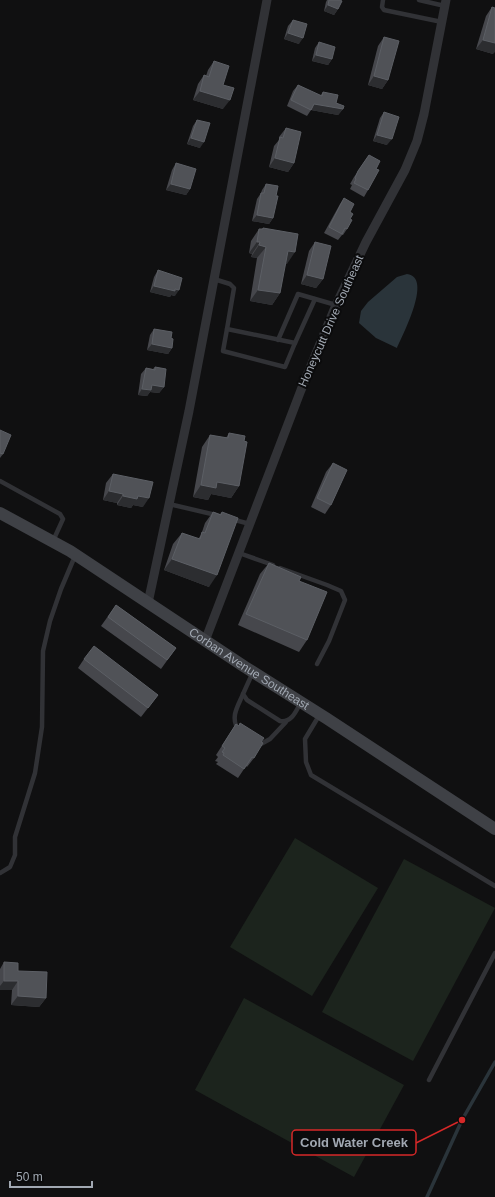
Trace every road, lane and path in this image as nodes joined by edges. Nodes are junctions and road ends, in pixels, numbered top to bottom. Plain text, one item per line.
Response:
1 (267, 0) edge
2 (383, 0) edge
3 (419, 0) edge
4 (446, 3) edge
5 (442, 22) junction
6 (214, 279) junction
7 (314, 299) junction
8 (336, 305) junction
9 (227, 329) junction
10 (278, 340) junction
11 (295, 343) junction
12 (0, 481) edge
13 (169, 504) junction
14 (0, 513) edge
15 (221, 517) edge
16 (228, 518) edge
17 (250, 524) junction
18 (53, 542) junction
19 (239, 553) junction
20 (76, 555) junction
21 (148, 603) junction
22 (205, 641) junction
23 (317, 664) dead end
24 (253, 672) junction
25 (243, 694) junction
26 (302, 702) junction
27 (320, 714) junction
28 (286, 722) junction
29 (242, 734) edge
30 (252, 741) edge
31 (495, 829) edge
32 (0, 872) edge
33 (495, 886) edge
34 (495, 953) edge
35 (429, 1080) dead end

1 - 6 street
2 - 5 lane
3 - 4 lane
4 - 5 street, Honeycutt Drive Southeast
5 - 8 street, Honeycutt Drive Southeast
6 - 9 lane
6 - 13 street
7 - 8 lane
7 - 10 lane
7 - 11 lane
8 - 17 street, Honeycutt Drive Southeast
9 - 10 lane
9 - 11 lane
10 - 11 lane
12 - 18 lane
13 - 15 lane
13 - 21 street
14 - 18 main road, Corban Avenue Southeast
16 - 17 lane
17 - 19 street, Honeycutt Drive Southeast
18 - 20 main road, Corban Avenue Southeast
19 - 22 street, Honeycutt Drive Southeast
19 - 23 lane
20 - 21 main road, Corban Avenue Southeast
20 - 32 lane
21 - 22 main road, Corban Avenue Southeast
22 - 24 main road, Corban Avenue Southeast
24 - 25 lane
24 - 26 main road, Corban Avenue Southeast
25 - 28 lane
25 - 29 lane
26 - 27 main road, Corban Avenue Southeast
26 - 28 lane
27 - 31 main road, Corban Avenue Southeast
27 - 33 lane
28 - 30 lane
34 - 35 lane

